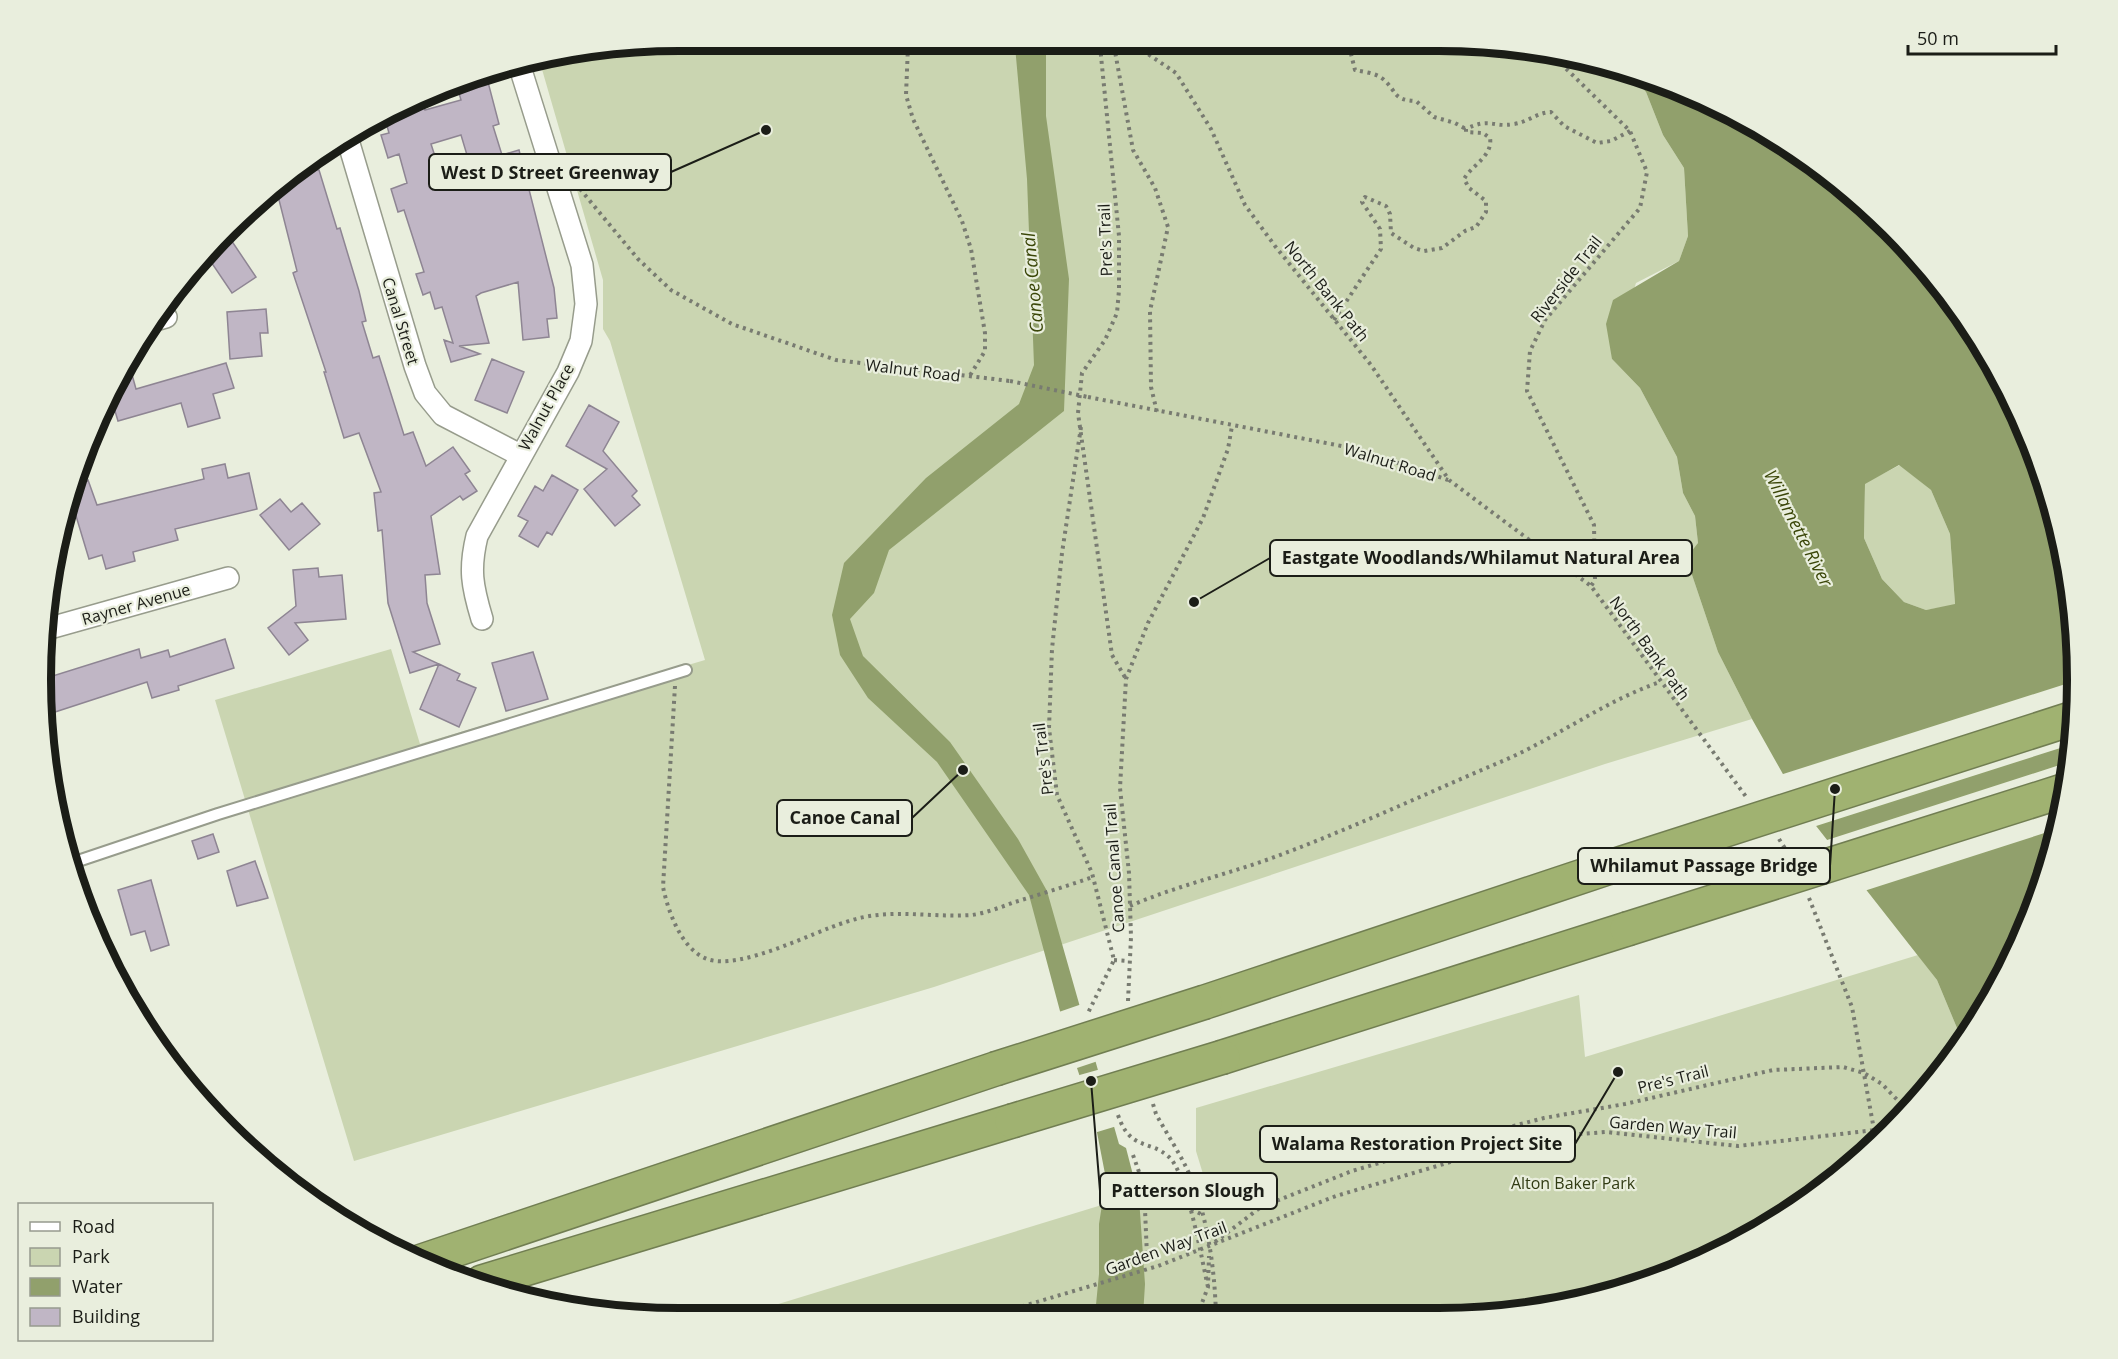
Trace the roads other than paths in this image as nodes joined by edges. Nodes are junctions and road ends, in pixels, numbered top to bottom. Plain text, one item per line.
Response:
1 (521, 71) edge
2 (349, 145) edge
3 (520, 454) junction
4 (228, 578) dead end
5 (482, 619) dead end
6 (53, 627) edge
7 (680, 672) road end
8 (2066, 720) edge
9 (2057, 793) edge
10 (78, 861) edge
11 (433, 1257) edge
12 (491, 1279) edge

1 - 3 street, Walnut Place
2 - 3 street, Canal Street
3 - 5 street, Walnut Place
4 - 6 street, Rayner Avenue
7 - 10 lane
8 - 11 highway, bridge
9 - 12 highway, bridge

